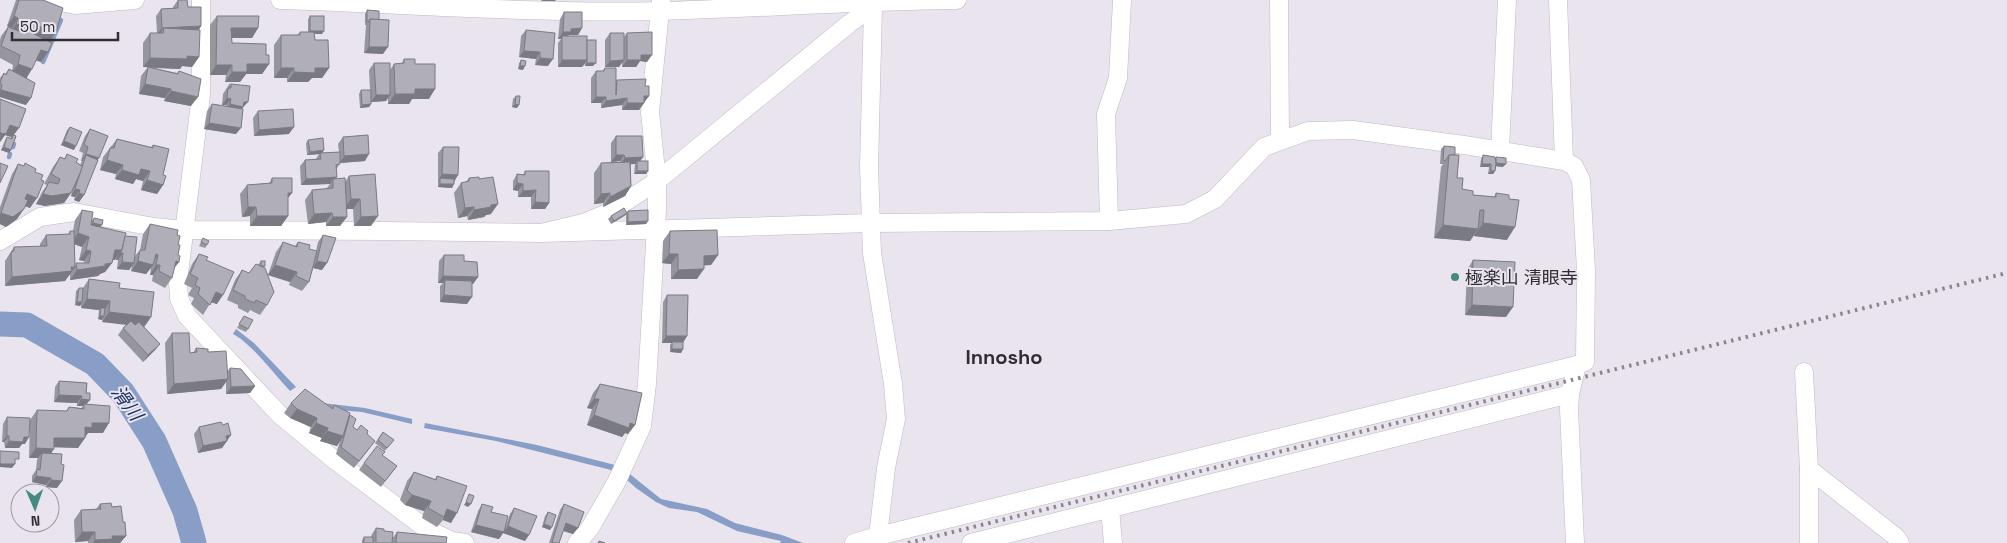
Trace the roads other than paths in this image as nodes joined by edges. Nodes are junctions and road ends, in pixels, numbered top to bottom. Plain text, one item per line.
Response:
1 (51, 0) edge
2 (135, 0) edge
3 (201, 0) edge
4 (280, 0) edge
5 (306, 0) edge
6 (957, 0) edge
7 (1122, 0) edge
8 (1279, 0) edge
9 (1507, 0) edge
10 (1558, 0) edge
11 (439, 3) edge
12 (879, 3) edge
13 (661, 5) edge
14 (1280, 141) junction
15 (1500, 150) junction
16 (1564, 161) junction
17 (658, 180) junction
18 (1109, 221) junction
19 (871, 223) junction
20 (184, 230) junction
21 (656, 230) junction
22 (541, 233) junction
23 (0, 241) edge
24 (1577, 365) junction
25 (1804, 372) dead end
26 (1570, 394) junction
27 (1809, 469) junction
28 (1110, 508) junction
29 (878, 536) junction
30 (456, 542) edge
31 (577, 543) edge
32 (854, 543) edge
33 (970, 543) edge
34 (1112, 543) edge
35 (1575, 543) edge
36 (1809, 543) edge
37 (1900, 543) edge

1 - 2 street
3 - 20 street
4 - 5 street
5 - 11 street
6 - 12 street
7 - 18 street
8 - 14 street
9 - 15 street
10 - 16 street
11 - 13 street
12 - 13 street
12 - 17 street
12 - 19 street
13 - 17 street
14 - 15 street
14 - 18 street
15 - 16 street
16 - 24 street
17 - 21 street
17 - 22 street
18 - 19 street
19 - 21 street
19 - 29 street
20 - 22 street
20 - 23 street
20 - 30 street
21 - 22 street
21 - 31 street
24 - 26 street
24 - 29 street
25 - 27 street
26 - 28 street
26 - 35 street
27 - 36 street
27 - 37 street
28 - 33 street
28 - 34 street
29 - 32 street

